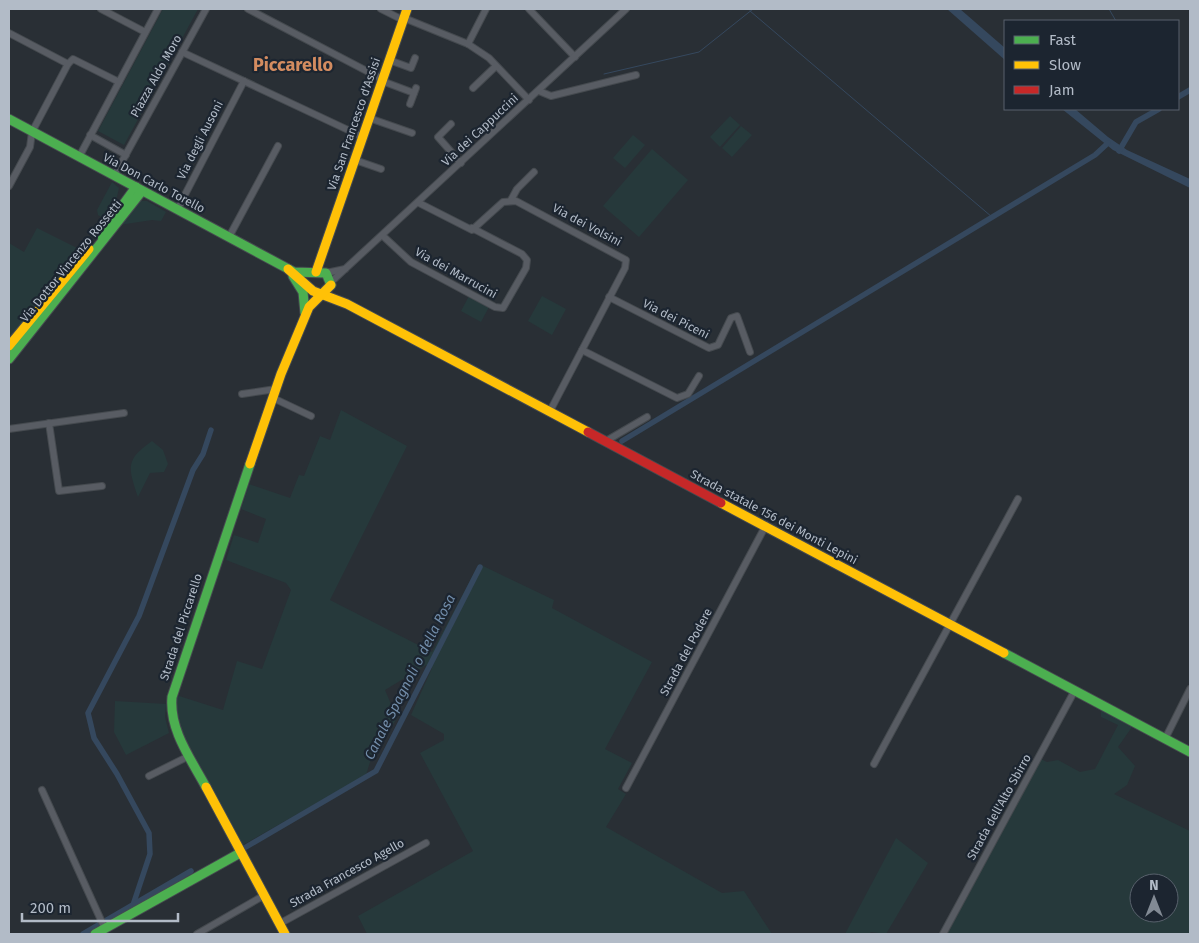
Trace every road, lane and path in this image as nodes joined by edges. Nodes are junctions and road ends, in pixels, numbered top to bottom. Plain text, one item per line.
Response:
1 (101, 9) edge
2 (158, 9) edge
3 (206, 9) edge
4 (248, 9) edge
5 (381, 9) edge
6 (486, 9) edge
7 (529, 9) edge
8 (626, 9) edge
9 (405, 16) edge
10 (145, 32) junction
11 (9, 33) edge
12 (468, 44) junction
13 (182, 52) junction
14 (575, 57) junction
15 (415, 58) dead end
16 (389, 60) junction
17 (68, 64) junction
18 (496, 66) junction
19 (636, 75) dead end
20 (382, 80) junction
21 (244, 81) junction
22 (119, 82) junction
23 (473, 88) dead end
24 (539, 91) junction
25 (529, 100) junction
26 (410, 104) dead end
27 (369, 118) junction
28 (9, 119) edge
29 (450, 124) dead end
30 (32, 132) junction
31 (412, 133) dead end
32 (90, 135) junction
33 (362, 137) junction
34 (44, 138) junction
35 (278, 146) dead end
36 (30, 147) junction
37 (126, 155) junction
38 (79, 156) junction
39 (355, 160) junction
40 (461, 163) junction
41 (380, 169) dead end
42 (534, 172) dead end
43 (117, 177) junction
44 (9, 186) edge
45 (139, 189) junction
46 (425, 197) junction
47 (155, 198) junction
48 (131, 200) junction
49 (511, 200) junction
50 (419, 203) junction
51 (178, 210) junction
52 (472, 230) junction
53 (383, 236) junction
54 (229, 238) junction
55 (324, 246) junction
56 (321, 256) junction
57 (349, 267) junction
58 (288, 269) junction
59 (315, 273) junction
60 (326, 273) junction
61 (331, 284) junction
62 (310, 287) junction
63 (321, 294) junction
64 (610, 297) junction
65 (336, 299) junction
66 (347, 304) junction
67 (307, 309) junction
68 (9, 346) edge
69 (582, 350) junction
70 (750, 352) dead end
71 (9, 359) edge
72 (700, 376) dead end
73 (242, 394) dead end
74 (274, 394) junction
75 (550, 412) junction
76 (124, 413) dead end
77 (311, 416) dead end
78 (647, 417) dead end
79 (49, 424) junction
80 (9, 429) edge
81 (606, 441) junction
82 (102, 486) dead end
83 (1018, 499) dead end
84 (766, 526) junction
85 (949, 625) junction
86 (1190, 689) edge
87 (1075, 690) junction
88 (1165, 739) junction
89 (1190, 752) edge
90 (189, 756) junction
91 (874, 764) dead end
92 (149, 776) dead end
93 (626, 788) dead end
94 (42, 790) dead end
95 (426, 842) dead end
96 (240, 854) junction
97 (263, 896) junction
98 (279, 924) junction
99 (104, 929) junction
100 (95, 934) edge
101 (197, 934) edge
102 (284, 934) edge
103 (943, 934) edge

1 - 10 street
2 - 10 street
3 - 13 street, Piazza Aldo Moro
4 - 20 street
5 - 9 street
6 - 12 street
7 - 14 street
8 - 14 street, Via dei Cappuccini
9 - 12 street
9 - 16 street, Via San Francesco d'Assisi
10 - 22 street
11 - 17 street
12 - 18 street
13 - 21 street
13 - 37 street, Piazza Aldo Moro
14 - 24 street, Via dei Cappuccini
15 - 16 street
16 - 20 street, Via San Francesco d'Assisi
17 - 22 street
17 - 30 street
18 - 23 street
18 - 25 street
19 - 24 street
20 - 26 street
20 - 27 street, Via San Francesco d'Assisi
21 - 33 street
21 - 51 street, Via degli Ausoni
22 - 32 street
24 - 25 street, Via dei Cappuccini
25 - 40 street, Via dei Cappuccini
27 - 31 street
27 - 33 street, Via San Francesco d'Assisi
28 - 30 street, Via Don Carlo Torello
29 - 40 street
30 - 34 street, Via Don Carlo Torello
30 - 36 street
32 - 37 street
32 - 38 street
33 - 39 street, Via San Francesco d'Assisi
34 - 36 street
34 - 38 street, Via Don Carlo Torello
35 - 54 street
36 - 44 street
37 - 43 street, Piazza Aldo Moro
38 - 43 street, Via Don Carlo Torello
39 - 41 street
39 - 55 street, Via San Francesco d'Assisi
40 - 46 street, Via dei Cappuccini
42 - 49 street
43 - 45 street, Via Don Carlo Torello
43 - 48 street, Via Dottor Vincenzo Rossetti
45 - 47 street, Via Don Carlo Torello
45 - 48 street, Via Dottor Vincenzo Rossetti
46 - 50 street, Via dei Cappuccini
46 - 52 street
47 - 48 street, Via Dottor Vincenzo Rossetti
47 - 51 street, Via Don Carlo Torello
48 - 68 street, Via Dottor Vincenzo Rossetti
48 - 71 street, Via Dottor Vincenzo Rossetti
49 - 52 street
49 - 64 street, Via dei Volsini
50 - 52 street
50 - 53 street, Via dei Cappuccini
51 - 54 street, Via Don Carlo Torello
52 - 53 street, Via dei Marrucini
53 - 57 street, Via dei Cappuccini
54 - 58 street, Via Don Carlo Torello
55 - 56 street, Via San Francesco d'Assisi
55 - 60 street, Via San Francesco d'Assisi
56 - 58 street
56 - 59 street, Via San Francesco d'Assisi
57 - 60 street, Via dei Cappuccini
57 - 61 street, Via dei Cappuccini
58 - 59 street, Via Don Carlo Torello
58 - 62 street, Via Don Carlo Torello
58 - 67 street
59 - 60 street
59 - 62 street
60 - 61 street, Strada statale 156 dei Monti Lepini
61 - 63 street
61 - 66 street, Strada statale 156 dei Monti Lepini
62 - 63 street, Strada statale 156 dei Monti Lepini
62 - 67 street, Strada del Piccarello
63 - 65 street, Strada statale 156 dei Monti Lepini
63 - 67 street, Strada del Piccarello
64 - 69 street, Via dei Volsini
64 - 70 street, Via dei Piceni
65 - 66 street, Strada statale 156 dei Monti Lepini
65 - 67 street
66 - 75 street, Strada statale 156 dei Monti Lepini
67 - 74 street, Strada del Piccarello
69 - 72 street
69 - 75 street, Via dei Volsini
73 - 74 street
74 - 77 street
74 - 90 street, Strada del Piccarello
75 - 81 street, Strada statale 156 dei Monti Lepini
76 - 79 street
78 - 81 street
79 - 80 street
79 - 82 street
81 - 84 street, Strada statale 156 dei Monti Lepini
83 - 85 street
84 - 85 street, Strada statale 156 dei Monti Lepini
84 - 93 street, Strada del Podere
85 - 87 street, Strada statale 156 dei Monti Lepini
85 - 91 street
86 - 88 street
87 - 88 street, Strada statale 156 dei Monti Lepini
87 - 103 street, Strada dell'Alto Sbirro
88 - 89 street, Strada statale 156 dei Monti Lepini
90 - 92 street
90 - 96 street, Strada del Piccarello
94 - 99 street
95 - 98 street, Strada Francesco Agello
96 - 97 street, Strada del Piccarello
96 - 99 street
97 - 98 street, Strada del Piccarello
97 - 101 street
98 - 102 street, Strada del Piccarello
99 - 100 street

